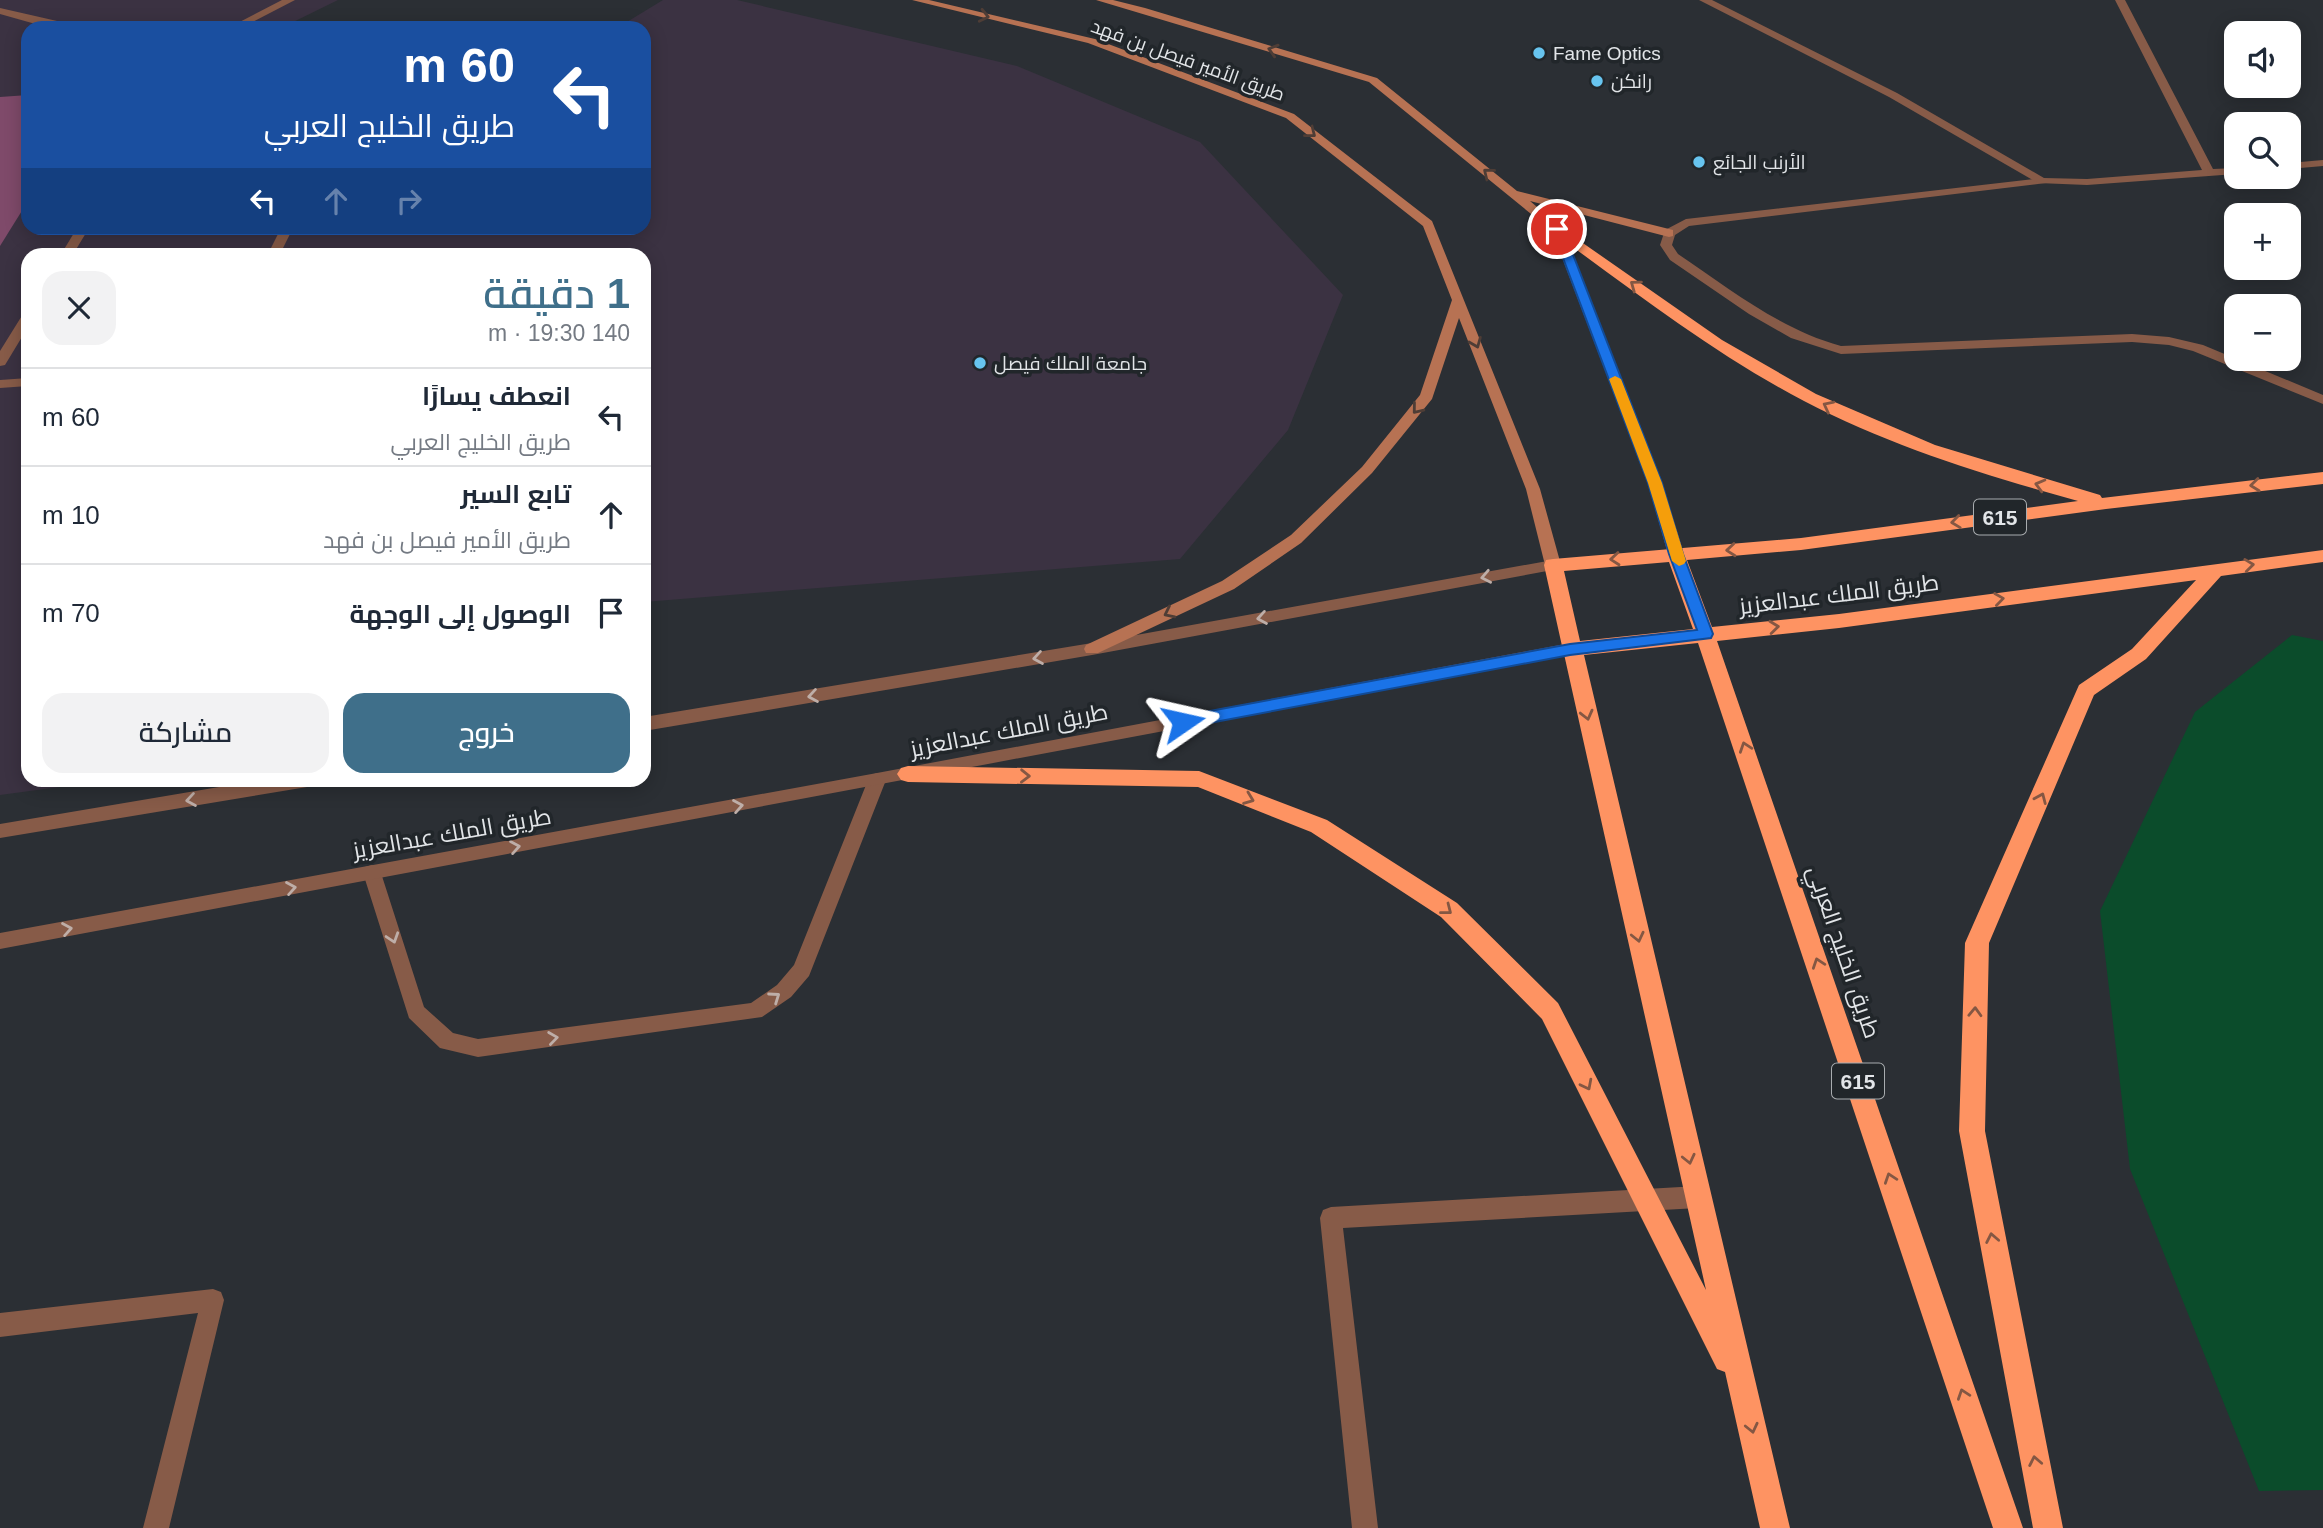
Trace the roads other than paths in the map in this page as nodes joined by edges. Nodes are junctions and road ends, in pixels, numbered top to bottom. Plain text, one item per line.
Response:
1 (290, 0) edge
2 (917, 0) edge
3 (1101, 0) edge
4 (1704, 0) edge
5 (2120, 0) edge
6 (0, 10) edge
7 (36, 21) edge
8 (247, 21) edge
9 (2323, 163) edge
10 (2301, 165) edge
11 (2224, 172) edge
12 (2209, 173) junction
13 (2042, 181) junction
14 (1512, 193) junction
15 (1557, 229) junction
16 (1669, 233) junction
17 (1458, 300) junction
18 (21, 328) edge
19 (0, 362) edge
20 (21, 382) edge
21 (0, 384) edge
22 (2323, 400) edge
23 (2323, 478) edge
24 (2106, 503) junction
25 (1676, 554) junction
26 (2323, 556) edge
27 (1553, 565) junction
28 (2217, 569) junction
29 (1706, 634) junction
30 (1092, 649) junction
31 (1570, 649) junction
32 (651, 723) edge
33 (908, 774) junction
34 (877, 780) junction
35 (265, 787) edge
36 (0, 831) edge
37 (372, 873) junction
38 (0, 941) edge
39 (1698, 1197) junction
40 (1646, 1201) junction
41 (0, 1325) edge
42 (1743, 1389) junction
43 (156, 1528) edge
44 (1365, 1528) edge
45 (1775, 1528) edge
46 (2008, 1528) edge
47 (2048, 1528) edge

1 - 8 street
2 -> 17 main road, طريق الأمير فيصل بن فهد
14 -> 3 main road, طريق الأمير فيصل بن فهد
4 - 13 street
5 - 12 street
6 - 7 street
9 - 10 street
11 - 12 street
12 - 13 street
13 - 16 street
14 - 15 main road, طريق الأمير فيصل بن فهد
14 - 16 main road
24 -> 15 highway
15 - 25 main road
16 - 22 street
17 -> 27 main road, طريق الأمير فيصل بن فهد
17 -> 30 main road
18 - 19 street
20 - 21 street
23 -> 24 highway, 615
24 -> 25 highway, 615
25 -> 27 highway, 615
25 - 29 highway, طريق الخليج العربي / 615
28 -> 26 highway, طريق الملك عبدالعزيز
27 -> 30 street
27 - 31 highway
29 -> 28 highway, طريق الملك عبدالعزيز
47 -> 28 highway
29 - 31 highway, طريق الملك عبدالعزيز
46 -> 29 highway, طريق الخليج العربي / 615
30 -> 32 street
31 - 33 street, طريق الملك عبدالعزيز
31 -> 39 highway
33 - 34 street, طريق الملك عبدالعزيز
33 -> 40 highway
37 -> 34 street, طريق الملك عبدالعزيز
37 -> 34 street
35 -> 36 street
38 -> 37 street, طريق الملك عبدالعزيز
39 - 40 street
39 - 42 highway
40 - 42 highway
40 - 44 street
41 - 43 street
42 -> 45 highway

